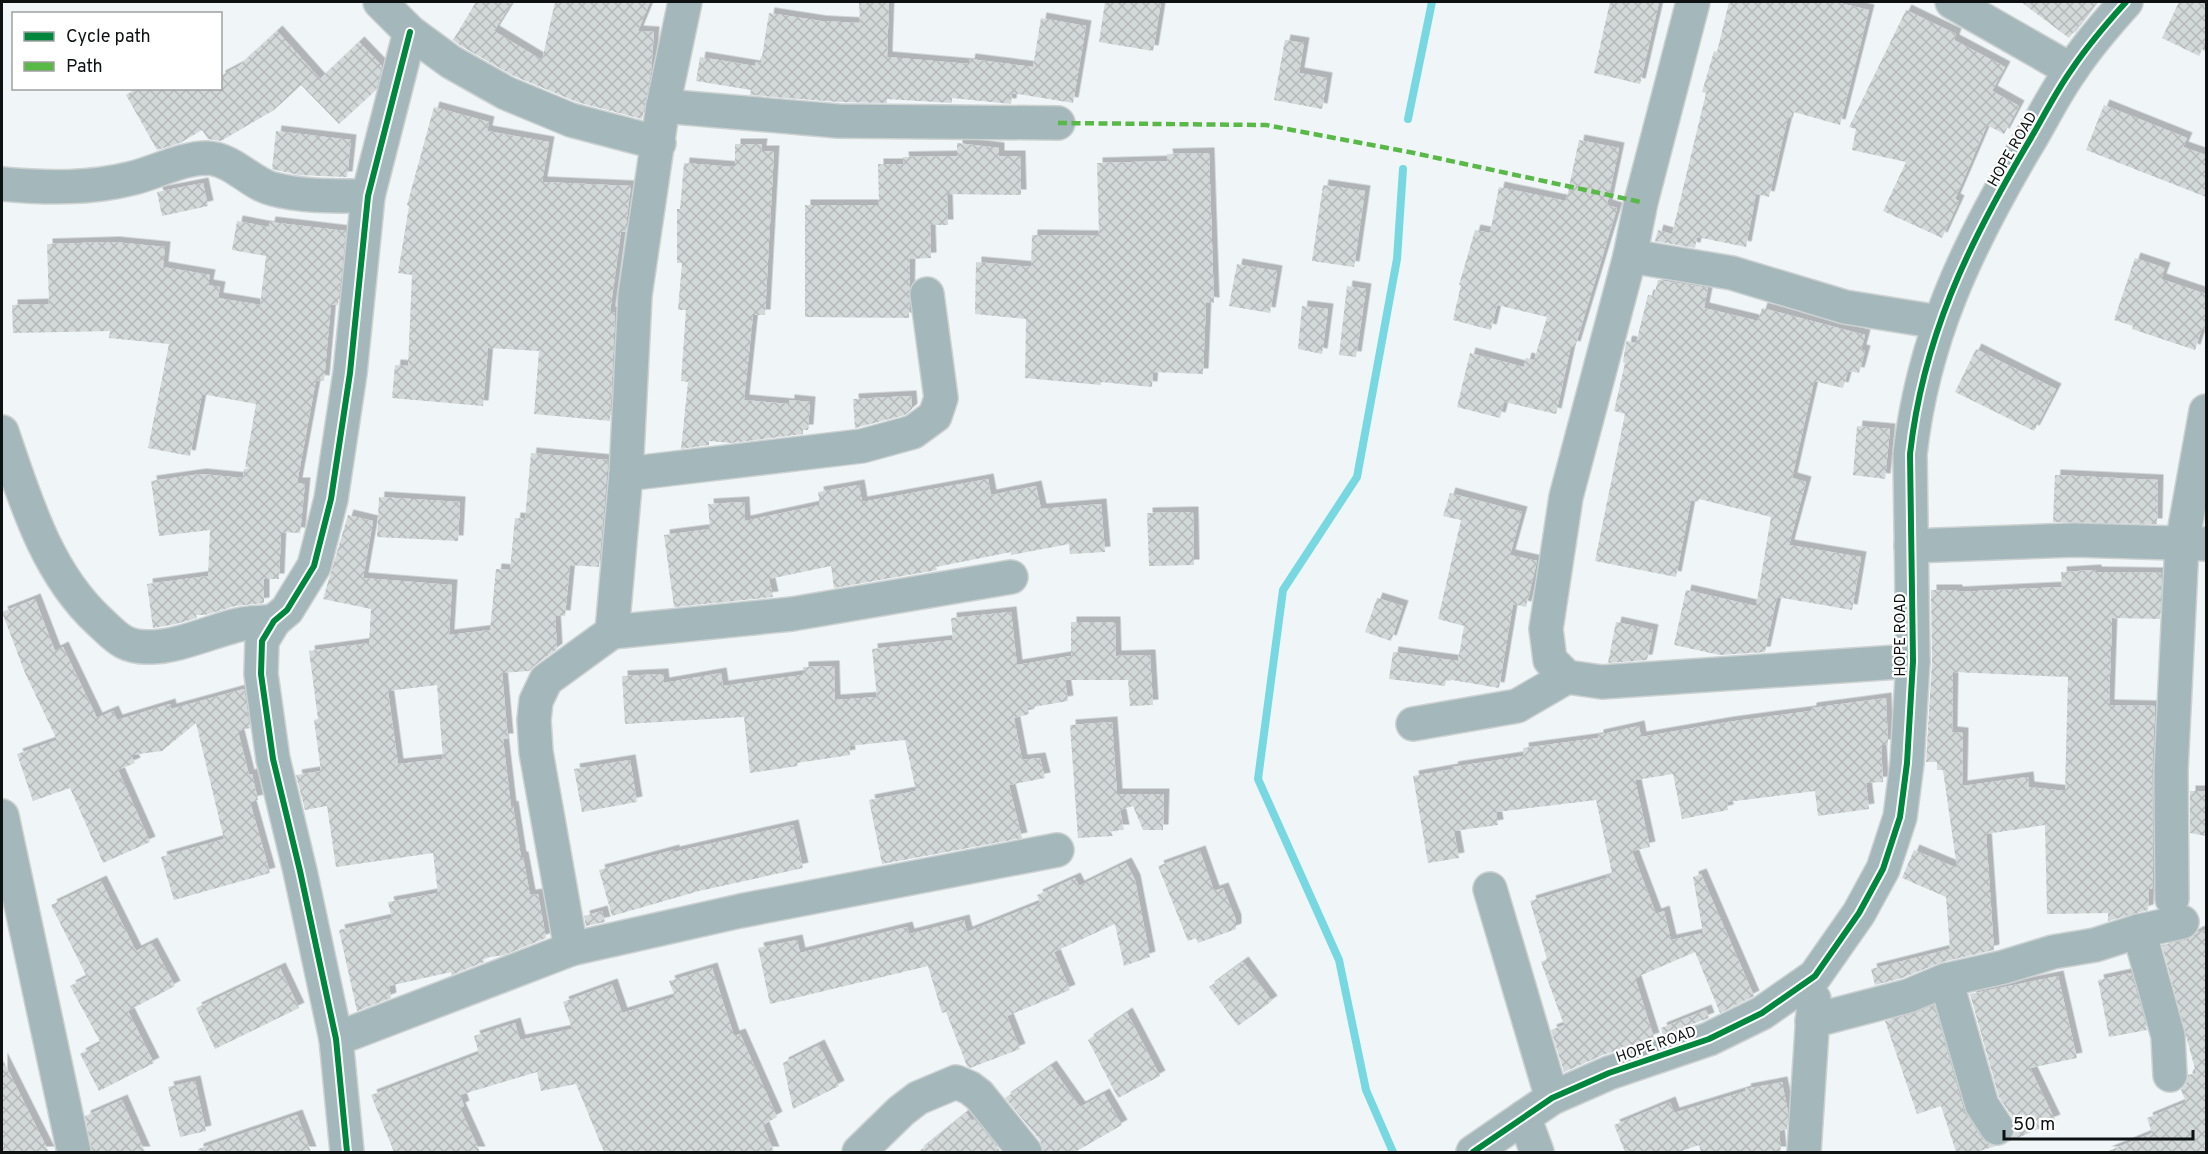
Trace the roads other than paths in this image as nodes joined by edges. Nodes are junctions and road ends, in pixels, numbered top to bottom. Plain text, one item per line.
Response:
1 (380, 2) edge
2 (685, 2) edge
3 (1694, 2) edge
4 (1952, 2) edge
5 (2126, 2) edge
6 (410, 32) junction
7 (2071, 70) junction
8 (663, 106) junction
9 (1058, 123) dead end
10 (658, 143) junction
11 (2, 184) edge
12 (368, 196) junction
13 (1630, 256) junction
14 (927, 294) dead end
15 (1939, 322) junction
16 (2206, 411) edge
17 (2, 432) edge
18 (626, 474) junction
19 (2194, 544) edge
20 (1911, 546) junction
21 (1011, 577) dead end
22 (274, 621) junction
23 (612, 632) junction
24 (1913, 662) junction
25 (1567, 677) junction
26 (1413, 724) dead end
27 (2, 816) edge
28 (1057, 850) dead end
29 (1490, 889) dead end
30 (2139, 932) junction
31 (571, 949) junction
32 (1815, 976) junction
33 (1946, 980) junction
34 (1812, 1021) junction
35 (336, 1040) junction
36 (2170, 1075) dead end
37 (1552, 1098) junction
38 (1524, 1117) junction
39 (1997, 1128) dead end
40 (74, 1152) edge
41 (346, 1152) edge
42 (859, 1152) edge
43 (1025, 1152) edge
44 (1473, 1152) edge
45 (1538, 1152) edge
46 (1804, 1152) edge

1 - 6 street
2 - 8 street
3 - 13 street
4 - 7 street
5 - 7 street, HOPE ROAD
6 - 10 street
6 - 12 street
7 - 15 street, HOPE ROAD
8 - 9 street
8 - 10 street
10 - 18 street
11 - 12 street
12 - 22 street
13 - 15 street
13 - 25 street
14 - 18 street
15 - 20 street, HOPE ROAD
16 - 19 street
17 - 22 street
18 - 23 street
19 - 20 street
19 - 30 street
20 - 24 street, HOPE ROAD
21 - 23 street
22 - 35 street
23 - 31 street
24 - 25 street
24 - 32 street, HOPE ROAD
25 - 26 street
27 - 40 street
28 - 31 street
29 - 37 street
30 - 33 street
30 - 36 street
31 - 35 street
32 - 34 street
32 - 37 street, HOPE ROAD
33 - 34 street
33 - 39 street
34 - 46 street
35 - 41 street
37 - 38 street, HOPE ROAD
38 - 44 street, HOPE ROAD
38 - 45 street
42 - 43 street

